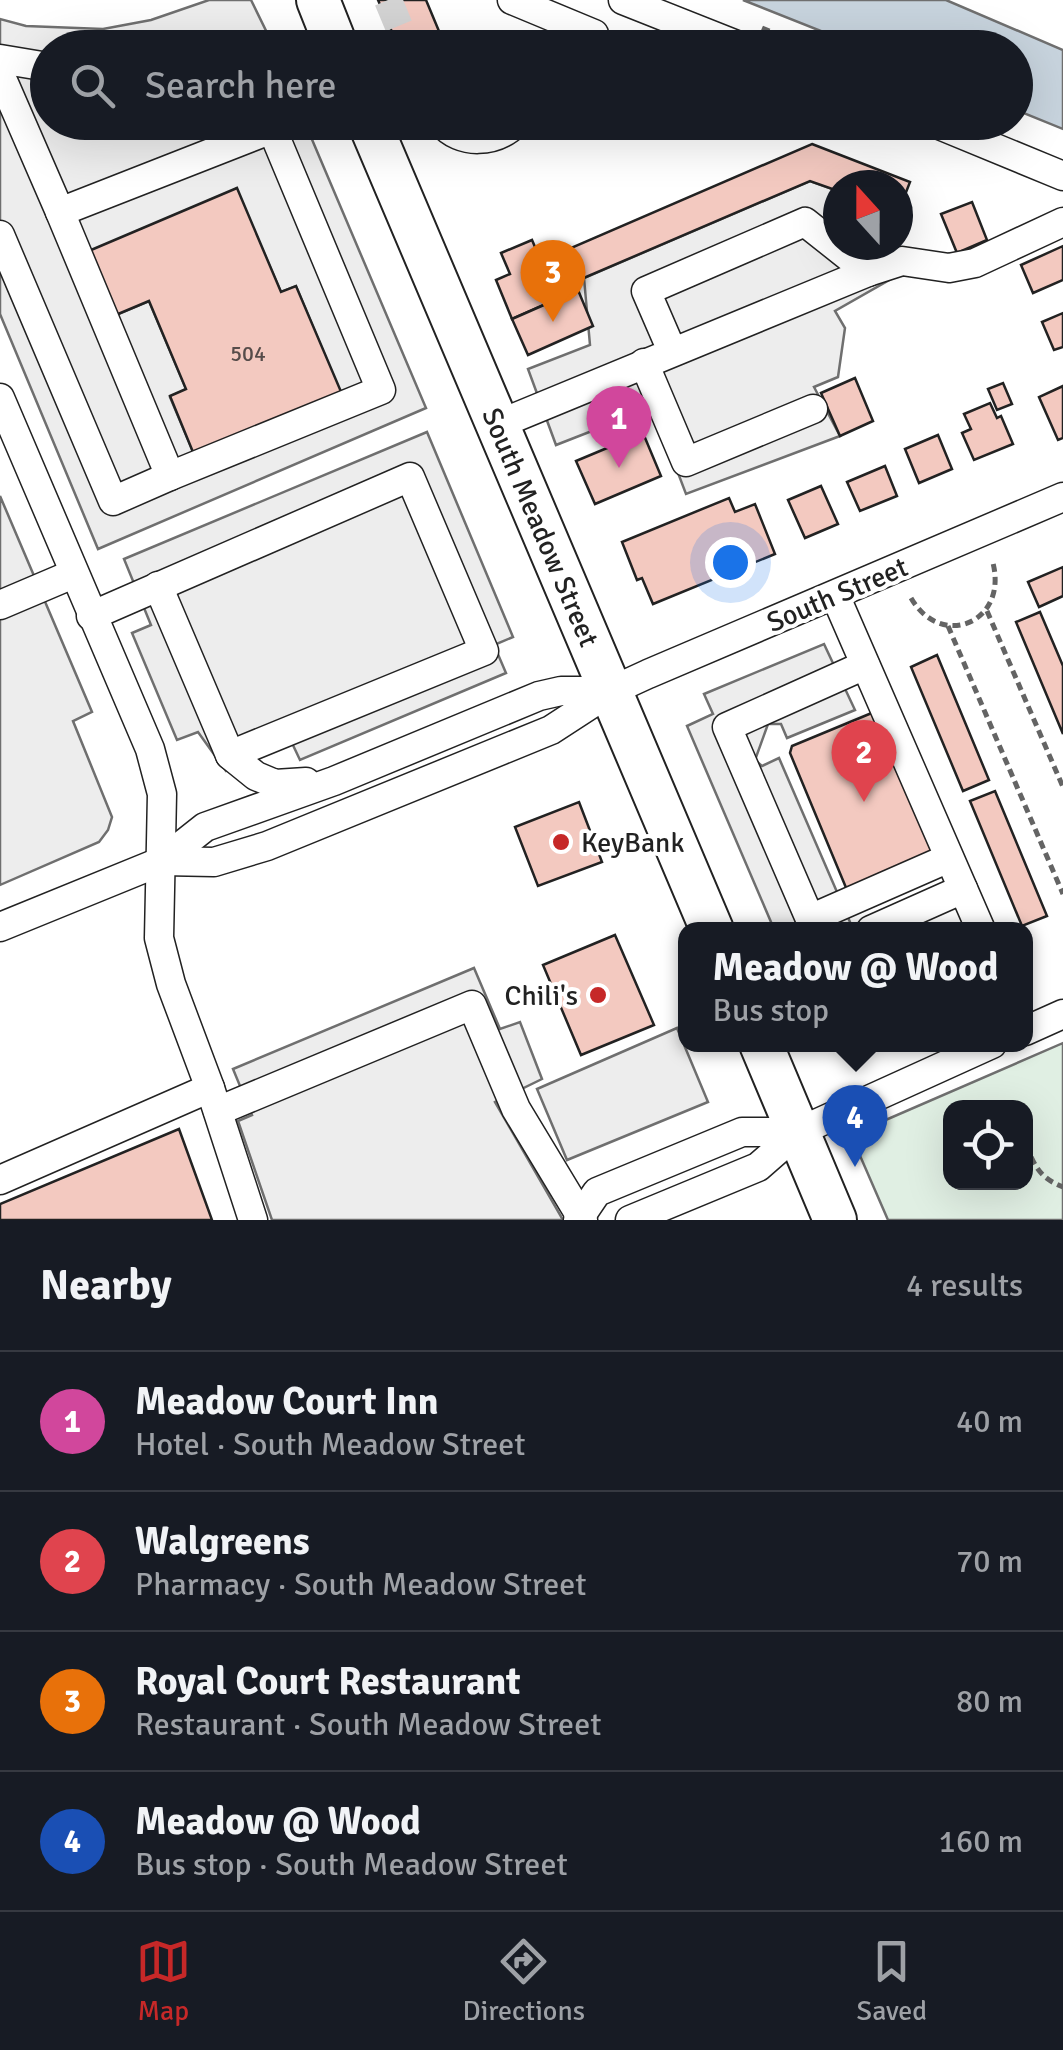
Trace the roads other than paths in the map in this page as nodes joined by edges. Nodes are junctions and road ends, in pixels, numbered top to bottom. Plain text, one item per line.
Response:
1 (318, 0) edge
2 (512, 0) edge
3 (623, 0) edge
4 (330, 30) edge
5 (584, 30) edge
6 (699, 30) edge
7 (0, 59) edge
8 (30, 64) edge
9 (0, 74) edge
10 (237, 140) edge
11 (277, 140) edge
12 (376, 140) edge
13 (976, 140) edge
14 (1063, 176) edge
15 (60, 212) junction
16 (1063, 222) edge
17 (0, 235) edge
18 (868, 272) junction
19 (672, 351) junction
20 (644, 363) junction
21 (0, 398) edge
22 (814, 408) dead end
23 (498, 425) junction
24 (170, 476) junction
25 (1063, 496) edge
26 (73, 574) junction
27 (158, 586) junction
28 (835, 595) junction
29 (0, 605) edge
30 (91, 616) junction
31 (865, 665) junction
32 (611, 691) junction
33 (230, 755) junction
34 (334, 781) junction
35 (949, 858) junction
36 (162, 860) junction
37 (963, 889) junction
38 (709, 922) edge
39 (813, 922) edge
40 (818, 922) edge
41 (889, 922) edge
42 (977, 922) edge
43 (0, 927) edge
44 (1063, 1014) edge
45 (1033, 1027) edge
46 (764, 1052) edge
47 (974, 1052) edge
48 (214, 1100) junction
49 (798, 1132) junction
50 (0, 1180) edge
51 (253, 1220) edge
52 (582, 1220) edge
53 (630, 1220) edge
54 (835, 1220) edge

1 - 4 highway
2 - 5 street
3 - 6 street
7 - 8 street
9 - 15 street
10 - 15 street
11 - 24 street
12 - 23 highway, South Meadow Street
13 - 14 street
15 - 24 street
16 - 18 street
17 - 24 street
18 - 19 street
18 - 19 street
19 - 20 street
20 - 22 street
20 - 23 street
21 - 26 street
23 - 32 highway, South Meadow Street
25 - 28 street, South Street
26 - 29 street
26 - 30 street
27 - 30 street
27 - 33 street
27 - 33 street
28 - 31 street
28 - 32 street, South Street
30 - 36 street
31 - 35 street
31 - 39 street
32 - 34 street
32 - 36 street
32 - 38 highway, South Meadow Street
33 - 34 street
34 - 36 street
35 - 37 street
35 - 40 street
36 - 43 street
36 - 48 street
37 - 41 street
37 - 42 street
44 - 45 street
46 - 49 highway
47 - 49 street
48 - 50 street
48 - 51 street
48 - 52 street
49 - 52 street
49 - 53 street
49 - 54 highway

